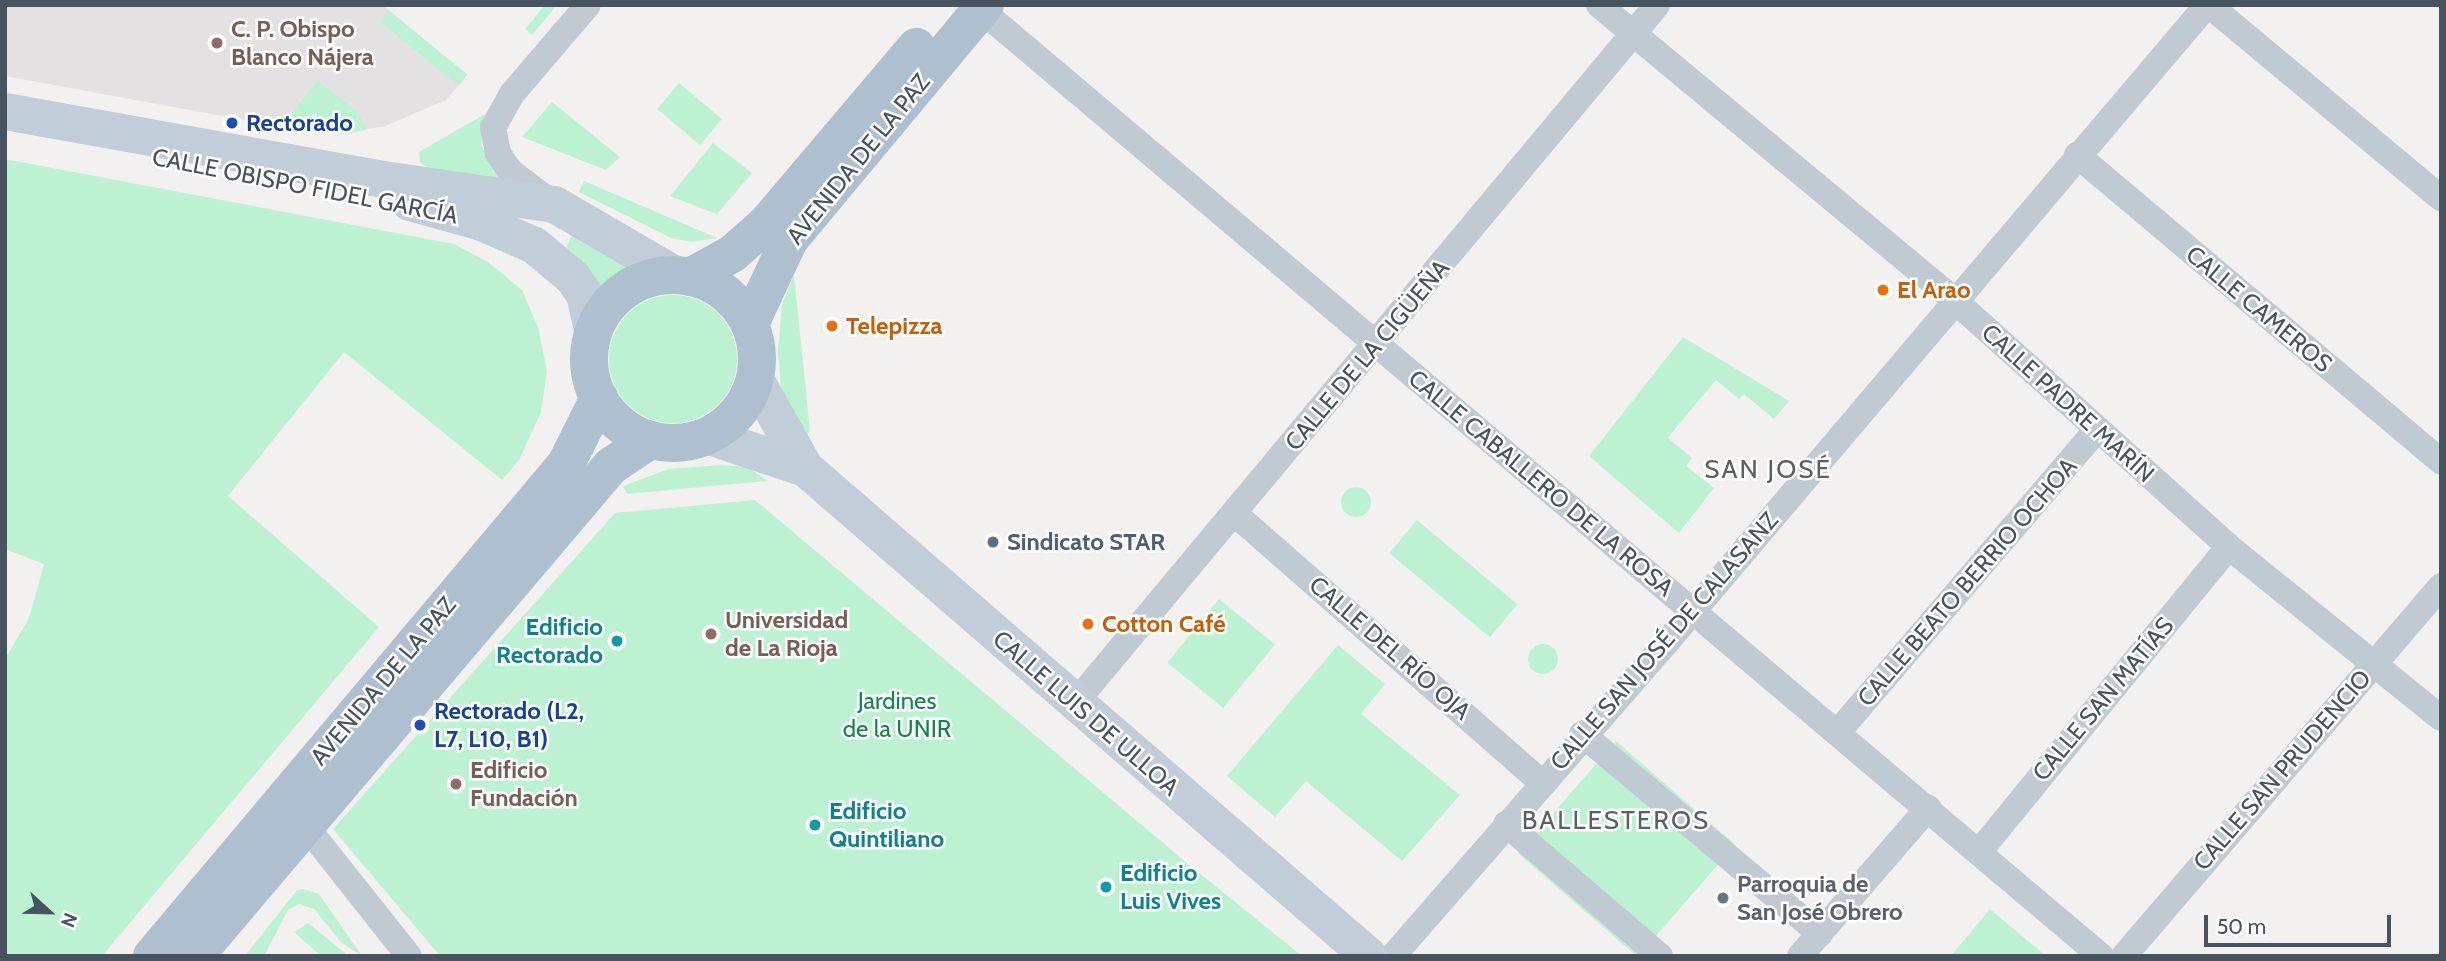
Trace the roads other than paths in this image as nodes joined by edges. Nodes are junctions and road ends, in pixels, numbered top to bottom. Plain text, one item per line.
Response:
1 (1599, 5) edge
2 (1657, 5) edge
3 (2208, 5) edge
4 (972, 7) edge
5 (582, 13) edge
6 (1633, 34) junction
7 (5, 111) edge
8 (5, 127) edge
9 (2077, 155) junction
10 (2441, 198) edge
11 (554, 204) junction
12 (683, 276) junction
13 (1954, 300) junction
14 (750, 324) junction
15 (593, 333) junction
16 (1376, 344) junction
17 (755, 379) junction
18 (599, 398) junction
19 (2097, 430) junction
20 (709, 436) junction
21 (650, 440) junction
22 (2441, 462) edge
23 (805, 468) junction
24 (1236, 514) junction
25 (2229, 547) junction
26 (2441, 586) edge
27 (1692, 610) junction
28 (2373, 663) junction
29 (1075, 703) junction
30 (2441, 718) edge
31 (1837, 733) junction
32 (1583, 734) junction
33 (1542, 783) junction
34 (1928, 808) junction
35 (1506, 824) junction
36 (305, 825) junction
37 (1979, 852) junction
38 (1820, 934) junction
39 (152, 956) edge
40 (195, 956) edge
41 (409, 956) edge
42 (1369, 956) edge
43 (1393, 956) edge
44 (1660, 956) edge
45 (1800, 956) edge
46 (2101, 956) edge
47 (2124, 956) edge

1 - 6 street, CALLE PADRE MARÍN
2 - 6 street, CALLE DE LA CIGÜEÑA
3 - 9 street, CALLE SAN JOSÉ DE CALASANZ
3 - 10 street
4 - 12 main road, AVENIDA DE LA PAZ
4 - 14 main road, AVENIDA DE LA PAZ
4 - 16 street, CALLE CABALLERO DE LA ROSA
5 - 11 street
6 - 13 street, CALLE PADRE MARÍN
6 - 16 street, CALLE DE LA CIGÜEÑA
7 - 11 main road, CALLE OBISPO FIDEL GARCÍA
8 - 15 main road, CALLE OBISPO FIDEL GARCÍA
9 - 13 street, CALLE SAN JOSÉ DE CALASANZ
9 - 22 street, CALLE CAMEROS
11 - 12 main road
12 - 14 main road
12 - 15 main road
13 - 19 street, CALLE PADRE MARÍN
13 - 27 street, CALLE SAN JOSÉ DE CALASANZ
14 - 17 main road
15 - 18 main road
16 - 24 street, CALLE DE LA CIGÜEÑA
16 - 27 street, CALLE CABALLERO DE LA ROSA
17 - 20 main road
17 - 23 main road, CALLE LUIS DE ULLOA
18 - 21 main road
18 - 39 main road, AVENIDA DE LA PAZ
19 - 25 street, CALLE PADRE MARÍN
19 - 31 street, CALLE BEATO BERRIO OCHOA
20 - 21 main road
20 - 23 main road, CALLE LUIS DE ULLOA
21 - 36 main road, AVENIDA DE LA PAZ
23 - 29 main road, CALLE LUIS DE ULLOA
24 - 29 street, CALLE DE LA CIGÜEÑA
24 - 33 street, CALLE DEL RÍO OJA
25 - 28 street, CALLE PADRE MARÍN
25 - 37 street, CALLE SAN MATÍAS
26 - 28 street, CALLE SAN PRUDENCIO
27 - 31 street, CALLE CABALLERO DE LA ROSA
27 - 32 street, CALLE SAN JOSÉ DE CALASANZ
28 - 30 street, CALLE PADRE MARÍN
28 - 47 street, CALLE SAN PRUDENCIO
29 - 42 main road, CALLE LUIS DE ULLOA
31 - 34 street, CALLE CABALLERO DE LA ROSA
32 - 33 street, CALLE SAN JOSÉ DE CALASANZ
32 - 38 street
33 - 35 street, CALLE SAN JOSÉ DE CALASANZ
34 - 37 street, CALLE CABALLERO DE LA ROSA
34 - 38 street
35 - 43 street, CALLE SAN JOSÉ DE CALASANZ
35 - 44 street
36 - 40 main road, AVENIDA DE LA PAZ
36 - 41 street
37 - 46 street, CALLE CABALLERO DE LA ROSA
38 - 45 street

